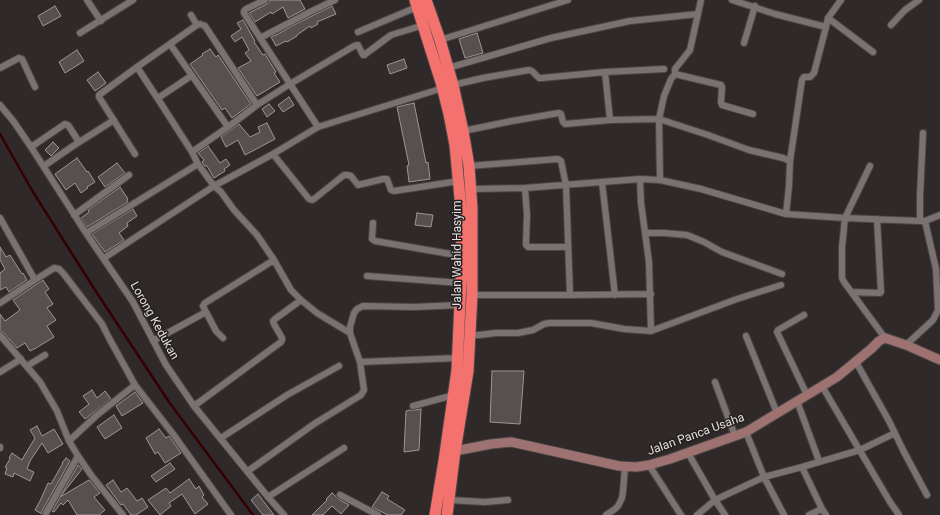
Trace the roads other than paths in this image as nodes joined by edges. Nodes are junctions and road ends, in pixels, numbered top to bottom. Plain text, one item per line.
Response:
1 (87, 0) edge
2 (133, 0) edge
3 (265, 0) edge
4 (335, 0) edge
5 (568, 0) edge
6 (701, 0) edge
7 (732, 0) edge
8 (841, 0) edge
9 (919, 0) edge
10 (423, 2) edge
11 (755, 6) junction
12 (698, 14) junction
13 (191, 15) dead end
14 (828, 18) junction
15 (101, 21) junction
16 (197, 25) junction
17 (424, 25) junction
18 (891, 25) dead end
19 (826, 27) junction
20 (358, 32) dead end
21 (80, 33) dead end
22 (260, 38) junction
23 (440, 40) junction
24 (744, 43) dead end
25 (170, 44) junction
26 (873, 52) dead end
27 (137, 67) junction
28 (0, 68) edge
29 (448, 68) junction
30 (664, 69) dead end
31 (605, 72) junction
32 (674, 74) junction
33 (191, 76) junction
34 (290, 84) junction
35 (35, 87) dead end
36 (448, 87) junction
37 (158, 98) junction
38 (0, 104) edge
39 (257, 105) junction
40 (753, 114) dead end
41 (659, 119) junction
42 (114, 120) junction
43 (610, 120) junction
44 (228, 127) junction
45 (318, 127) junction
46 (463, 131) junction
47 (924, 133) dead end
48 (79, 142) junction
49 (31, 147) junction
50 (192, 152) junction
51 (135, 154) dead end
52 (273, 154) junction
53 (790, 161) junction
54 (198, 164) junction
55 (44, 166) junction
56 (469, 166) junction
57 (870, 166) dead end
58 (129, 175) dead end
59 (640, 179) junction
60 (660, 180) junction
61 (459, 181) junction
62 (602, 182) junction
63 (214, 186) junction
64 (566, 186) junction
65 (524, 188) junction
66 (471, 189) junction
67 (786, 214) junction
68 (74, 215) junction
69 (940, 215) edge
70 (0, 218) edge
71 (845, 218) junction
72 (877, 219) junction
73 (923, 221) junction
74 (373, 224) dead end
75 (86, 233) junction
76 (645, 233) junction
77 (568, 247) junction
78 (462, 256) junction
79 (104, 258) junction
80 (274, 260) junction
81 (938, 269) edge
82 (782, 274) dead end
83 (367, 276) dead end
84 (35, 280) junction
85 (461, 283) junction
86 (781, 285) dead end
87 (852, 292) junction
88 (651, 294) junction
89 (472, 295) junction
90 (570, 295) junction
91 (616, 295) junction
92 (301, 300) junction
93 (0, 303) edge
94 (460, 306) junction
95 (206, 312) junction
96 (804, 315) dead end
97 (651, 331) junction
98 (350, 333) junction
99 (0, 335) edge
100 (470, 335) junction
101 (746, 336) dead end
102 (223, 338) dead end
103 (885, 338) junction
104 (153, 341) junction
105 (906, 345) junction
106 (45, 355) dead end
107 (21, 358) junction
108 (458, 358) junction
109 (940, 360) edge
110 (360, 362) junction
111 (856, 362) junction
112 (27, 366) junction
113 (338, 366) dead end
114 (0, 372) edge
115 (715, 382) dead end
116 (135, 385) junction
117 (822, 386) junction
118 (454, 395) junction
119 (807, 395) junction
120 (797, 401) junction
121 (194, 406) junction
122 (413, 406) dead end
123 (778, 413) junction
124 (746, 432) junction
125 (895, 434) junction
126 (735, 436) junction
127 (221, 438) junction
128 (69, 441) junction
129 (344, 448) dead end
130 (860, 450) junction
131 (455, 451) junction
132 (688, 452) junction
133 (78, 456) junction
134 (819, 461) junction
135 (649, 465) junction
136 (625, 467) junction
137 (802, 467) junction
138 (248, 471) junction
139 (764, 477) junction
140 (340, 495) dead end
141 (927, 495) dead end
142 (268, 497) junction
143 (449, 500) junction
144 (508, 500) dead end
145 (715, 500) junction
146 (822, 509) junction
147 (46, 513) dead end
148 (124, 515) edge
149 (231, 515) edge
150 (284, 515) edge
151 (378, 515) edge
152 (435, 515) edge
153 (447, 515) edge
154 (606, 515) edge
155 (682, 515) edge
156 (697, 515) edge
157 (725, 515) edge
158 (784, 515) edge
159 (809, 515) edge
160 (826, 515) edge
161 (899, 515) edge

1 - 15 street
2 - 15 street
3 - 22 street
4 - 22 street
5 - 23 street
6 - 12 street
7 - 11 street
8 - 14 street
9 - 18 street
10 - 17 highway, Jalan Wahid Hasyim
10 - 20 street
10 - 23 highway, Jalan Wahid Hasyim
11 - 19 street
11 - 24 street
12 - 29 street
12 - 32 street
13 - 16 street
14 - 19 street
14 - 26 street
15 - 21 street
16 - 25 street
16 - 39 street
17 - 34 street
17 - 36 highway, Jalan Wahid Hasyim
19 - 53 street
22 - 34 street
23 - 29 highway, Jalan Wahid Hasyim
25 - 27 street
25 - 33 street
27 - 37 street
27 - 42 street
28 - 35 street
29 - 36 highway, Jalan Wahid Hasyim
30 - 31 street
31 - 36 street
31 - 43 street
32 - 40 street
32 - 41 street
33 - 37 street
33 - 44 street
34 - 39 street
34 - 45 street
36 - 45 street
36 - 46 highway, Jalan Wahid Hasyim
36 - 61 highway, Jalan Wahid Hasyim
37 - 50 street
38 - 49 street, Lorong Kedukan
39 - 44 street
41 - 43 street
41 - 53 street
41 - 60 street
42 - 48 street
42 - 51 street
43 - 46 street
44 - 50 street
45 - 52 street
46 - 56 highway, Jalan Wahid Hasyim
47 - 73 street
48 - 49 street
48 - 55 street
49 - 55 street, Lorong Kedukan
50 - 54 street
52 - 61 street
52 - 63 street
53 - 67 street
54 - 63 street
54 - 75 street
55 - 68 street, Lorong Kedukan
56 - 64 street
56 - 66 highway, Jalan Wahid Hasyim
57 - 71 street
58 - 68 street
59 - 60 street
59 - 62 street
59 - 76 street
60 - 67 street
61 - 78 highway, Jalan Wahid Hasyim
62 - 64 street
62 - 91 street
63 - 79 street
63 - 80 street
64 - 65 street
64 - 77 street
65 - 66 street
65 - 77 street
66 - 89 highway, Jalan Wahid Hasyim
67 - 71 street
68 - 75 street, Lorong Kedukan
69 - 73 street
70 - 84 street
71 - 72 street
71 - 87 street
72 - 73 street
72 - 87 street
73 - 81 street
74 - 78 street
75 - 79 street, Lorong Kedukan
76 - 82 street
76 - 88 street
77 - 90 street
78 - 85 highway, Jalan Wahid Hasyim
79 - 104 street, Lorong Kedukan
80 - 92 street
80 - 95 street
81 - 105 street
83 - 85 street
84 - 93 street
84 - 116 street
85 - 94 highway, Jalan Wahid Hasyim
86 - 97 street
87 - 103 street
88 - 91 street
88 - 97 street
89 - 90 street
89 - 100 highway, Jalan Wahid Hasyim
90 - 91 street
92 - 98 street
92 - 121 street
94 - 98 street
94 - 108 highway, Jalan Wahid Hasyim
95 - 102 street
95 - 104 street
96 - 119 street
97 - 100 street
98 - 110 street
99 - 107 street
100 - 131 highway, Jalan Wahid Hasyim
101 - 123 street
103 - 105 street
103 - 111 street, Jalan Panca Usaha
104 - 121 street, Lorong Kedukan
105 - 109 street
106 - 112 street
107 - 112 street
107 - 114 street
108 - 110 street
108 - 118 highway, Jalan Wahid Hasyim
110 - 138 street
111 - 117 street, Jalan Panca Usaha
111 - 125 street
112 - 128 street
113 - 127 street
115 - 126 street
116 - 128 street
116 - 149 street
117 - 119 street, Jalan Panca Usaha
117 - 130 street
118 - 122 street
118 - 152 highway, Jalan Wahid Hasyim
119 - 120 street, Jalan Panca Usaha
120 - 123 street, Jalan Panca Usaha
120 - 134 street
121 - 127 street, Lorong Kedukan
123 - 124 street, Jalan Panca Usaha
124 - 126 street, Jalan Panca Usaha
124 - 139 street
125 - 130 street
125 - 141 street
126 - 132 street, Jalan Panca Usaha
127 - 138 street, Lorong Kedukan
128 - 133 street
129 - 142 street
130 - 134 street
130 - 161 street
131 - 136 street, Jalan Panca Usaha
131 - 143 highway, Jalan Wahid Hasyim
132 - 135 street, Jalan Panca Usaha
132 - 145 street
133 - 147 street
133 - 148 street
134 - 137 street
135 - 136 street, Jalan Panca Usaha
135 - 155 street
136 - 154 street
137 - 139 street
137 - 146 street
138 - 142 street, Lorong Kedukan
139 - 145 street
139 - 158 street
140 - 151 street
142 - 150 street, Lorong Kedukan
143 - 144 street
143 - 153 highway, Jalan Wahid Hasyim
145 - 156 street
145 - 157 street
146 - 159 street
146 - 160 street

